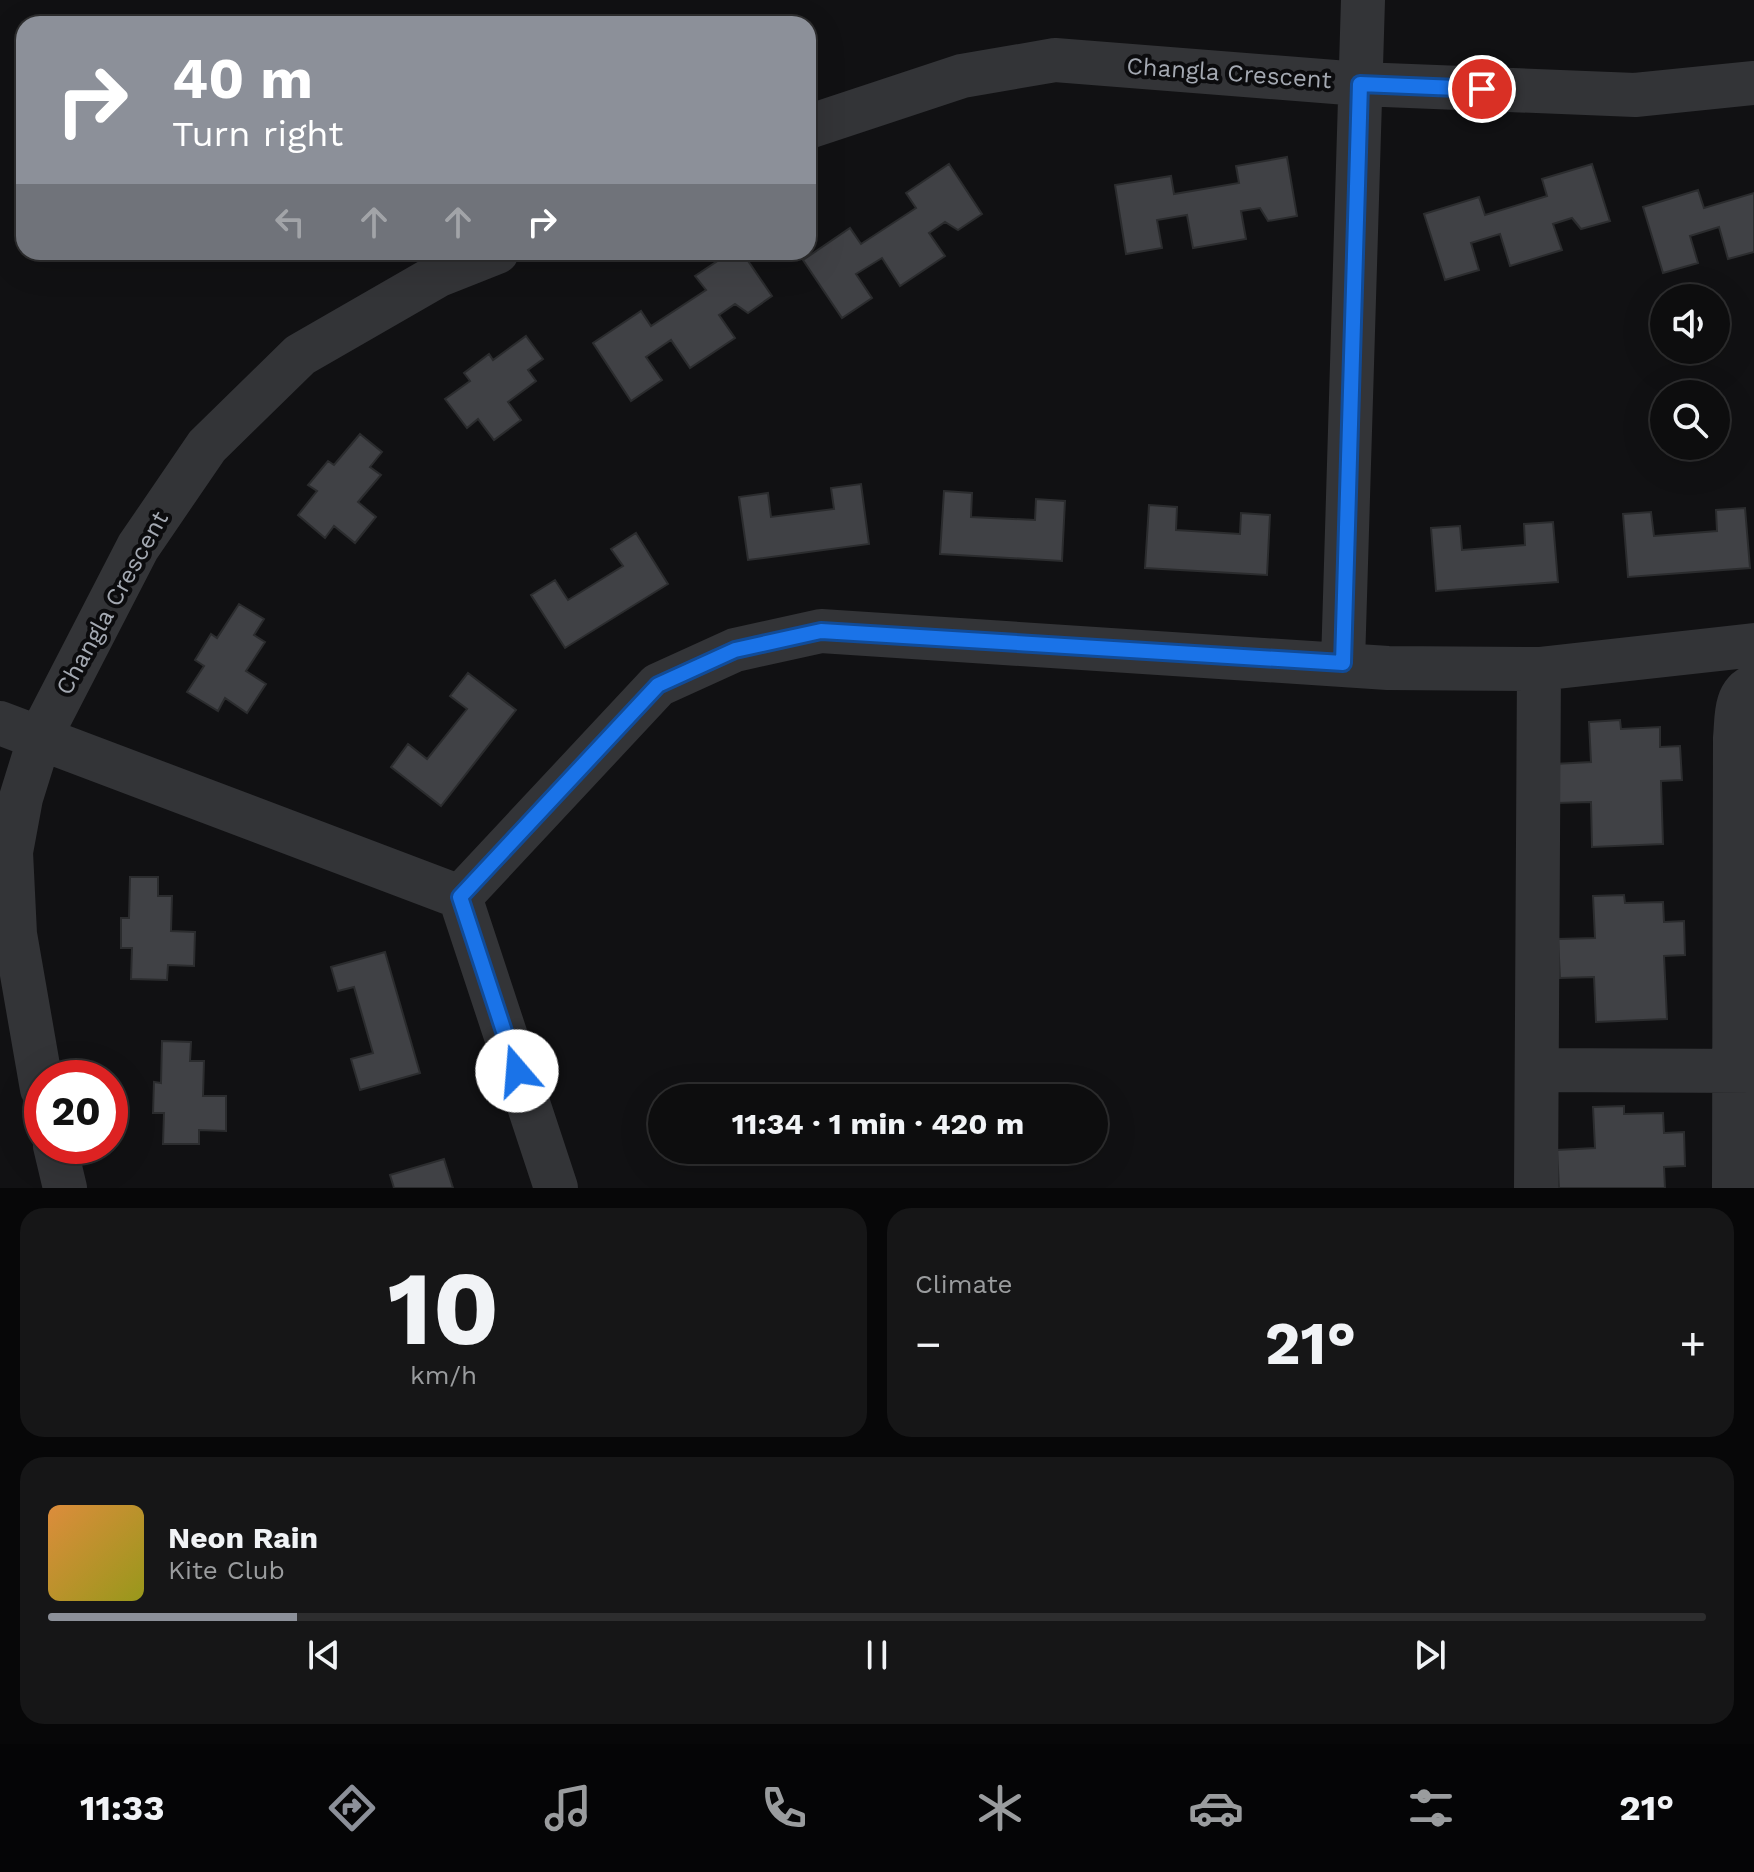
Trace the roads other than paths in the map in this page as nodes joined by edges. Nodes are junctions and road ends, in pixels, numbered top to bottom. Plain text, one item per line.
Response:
1 (1363, 0) edge
2 (1754, 83) edge
3 (1360, 84) junction
4 (816, 124) edge
5 (477, 260) edge
6 (1754, 645) edge
7 (1343, 663) junction
8 (1539, 669) junction
9 (1754, 686) edge
10 (20, 730) edge
11 (460, 897) junction
12 (37, 1060) edge
13 (1537, 1070) junction
14 (1744, 1071) edge
15 (59, 1164) edge
16 (65, 1188) edge
17 (556, 1188) edge
18 (1536, 1188) edge
19 (1734, 1188) edge

1 - 3 street
2 - 3 street, Changla Crescent
3 - 4 street, Changla Crescent
3 - 7 street
5 - 10 street, Changla Crescent
6 - 8 street
7 - 8 street
7 - 11 street
8 - 13 street
9 - 14 street
10 - 11 street
10 - 12 street, Changla Crescent
11 - 17 street
13 - 14 street
13 - 18 street
14 - 19 street
15 - 16 street

